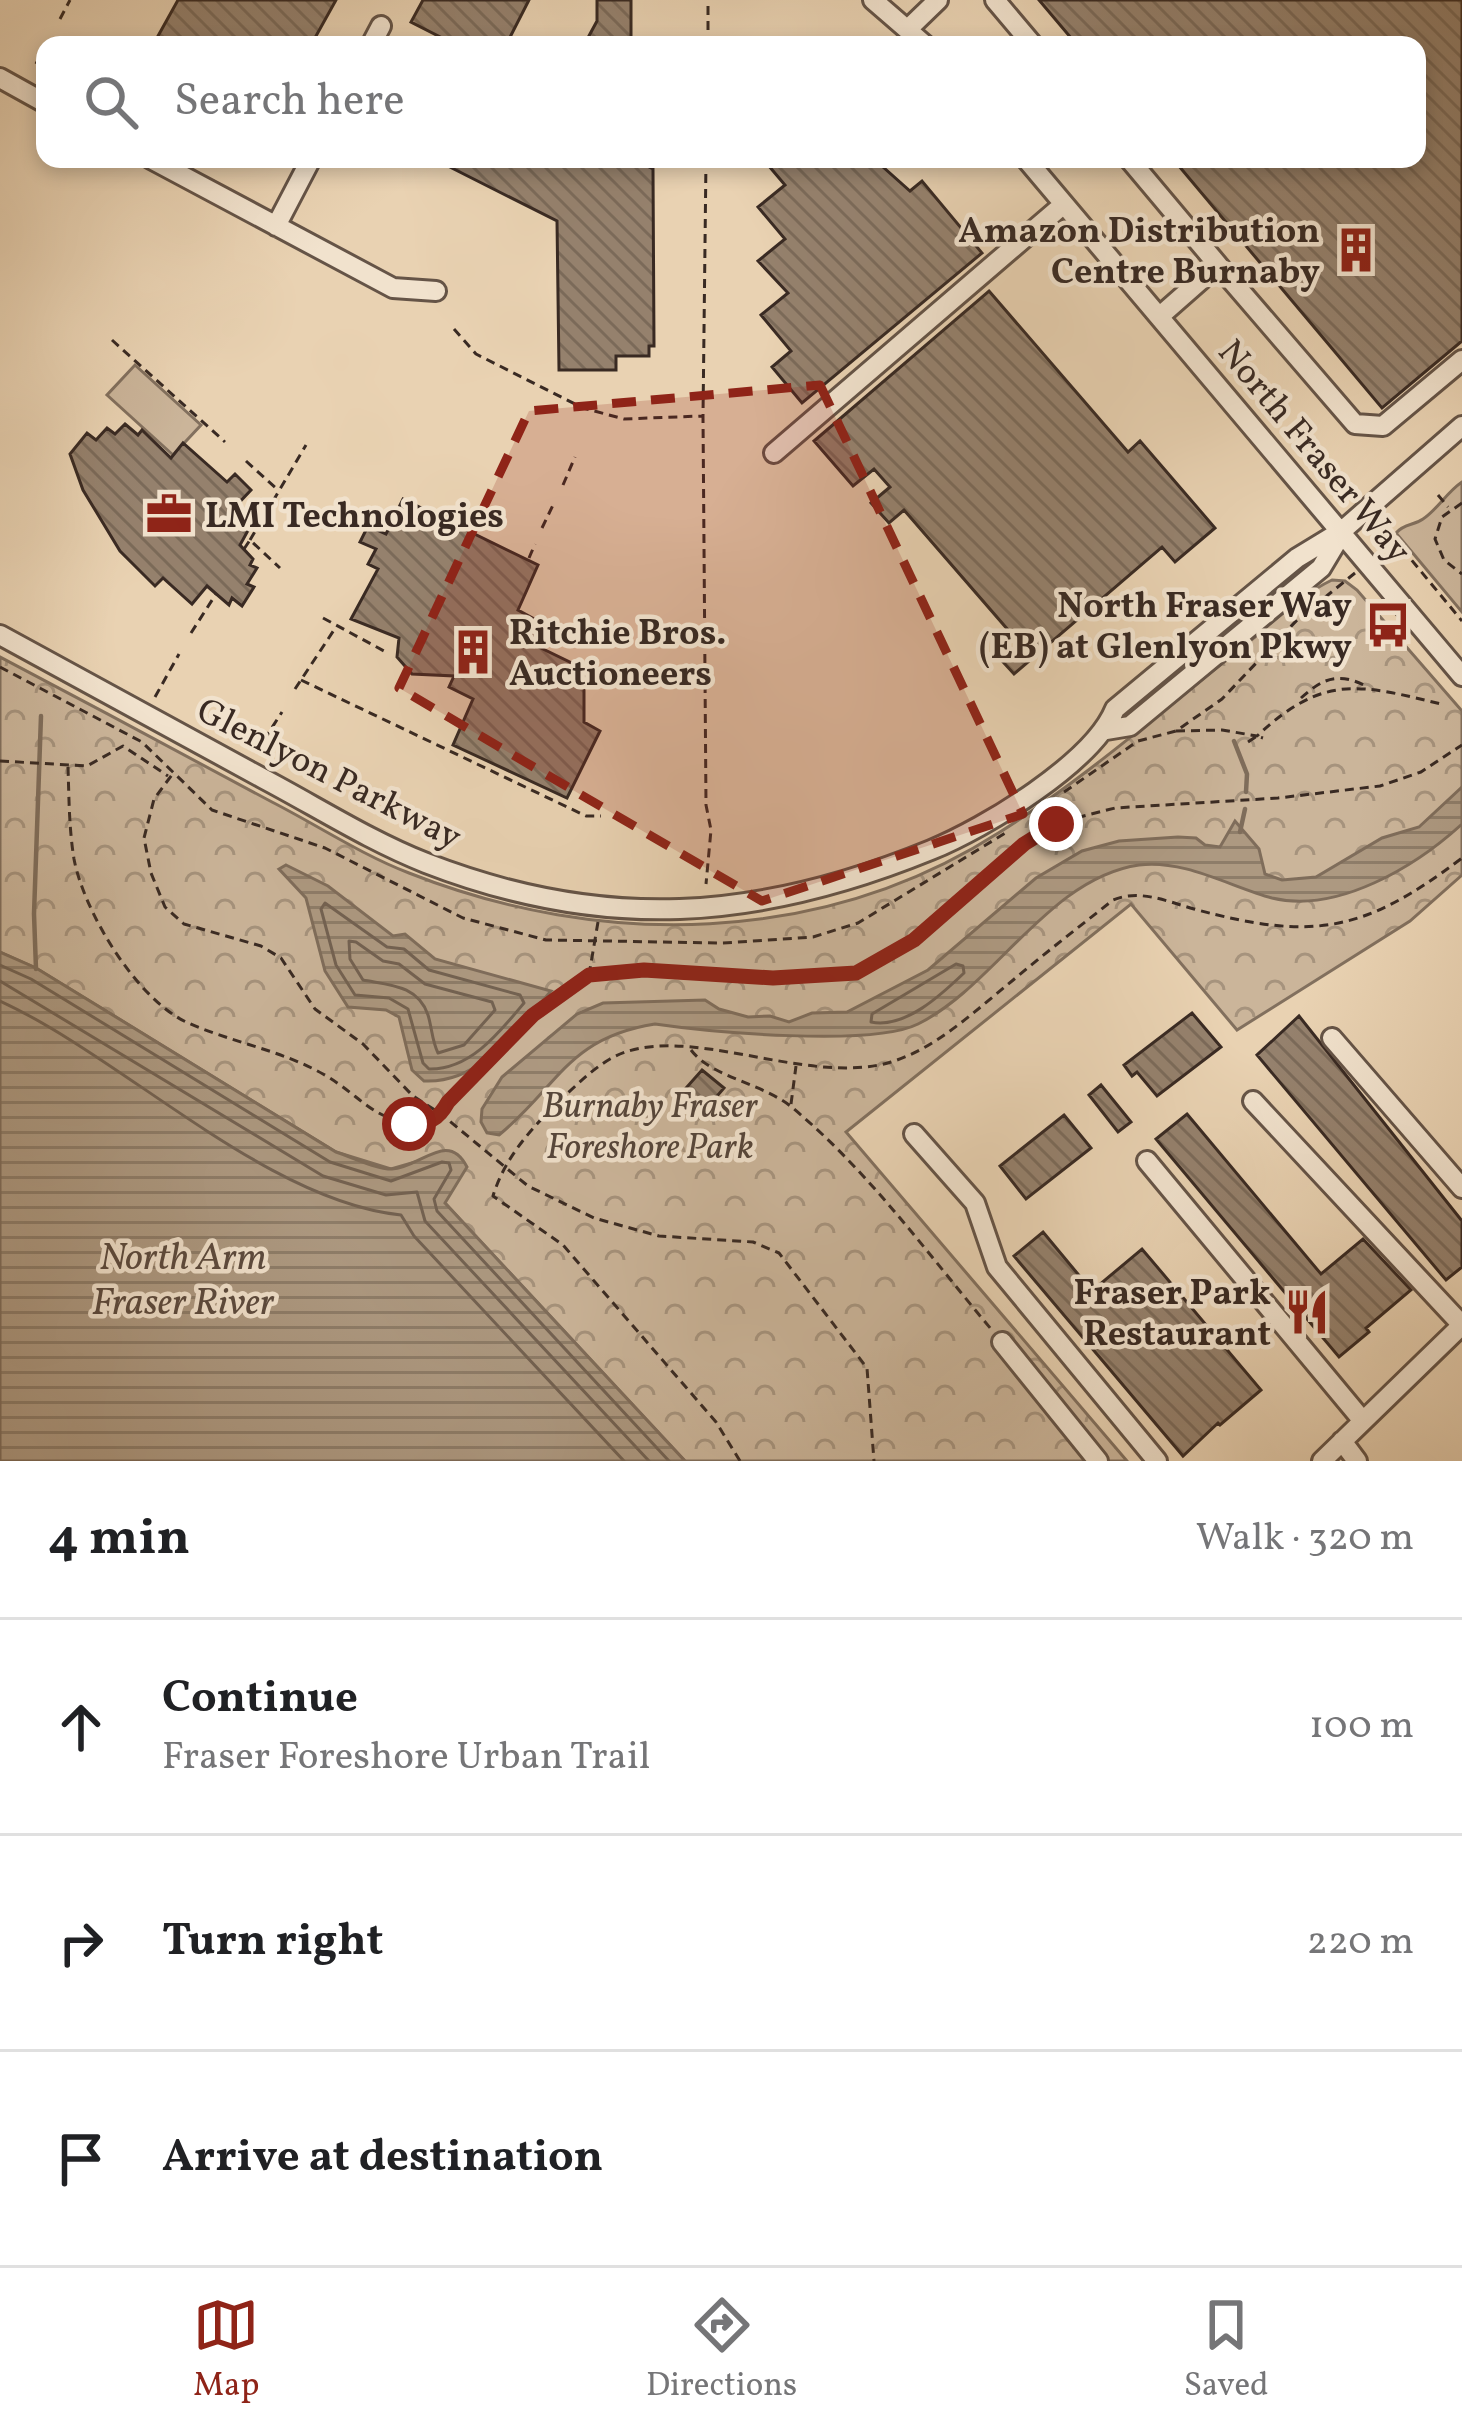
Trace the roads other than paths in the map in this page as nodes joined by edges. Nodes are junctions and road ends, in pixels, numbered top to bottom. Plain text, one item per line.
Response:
1 (873, 0) edge
2 (938, 0) edge
3 (994, 0) edge
4 (381, 26) dead end
5 (908, 29) junction
6 (376, 36) edge
7 (915, 36) edge
8 (1025, 36) edge
9 (0, 79) edge
10 (36, 98) edge
11 (168, 168) edge
12 (306, 168) edge
13 (1033, 168) edge
14 (1137, 168) edge
15 (1064, 205) junction
16 (276, 226) junction
17 (1218, 265) junction
18 (436, 291) dead end
19 (1160, 316) junction
20 (1462, 360) edge
21 (1462, 426) edge
22 (774, 453) dead end
23 (1343, 530) junction
24 (0, 635) edge
25 (1462, 676) edge
26 (1332, 1037) dead end
27 (1253, 1101) dead end
28 (914, 1134) dead end
29 (1147, 1161) dead end
30 (1462, 1188) edge
31 (1462, 1325) edge
32 (1002, 1342) road end
33 (1363, 1420) junction
34 (1342, 1442) junction
35 (1098, 1461) edge
36 (1157, 1461) edge
37 (1322, 1461) edge
38 (1358, 1461) edge

1 - 5 street
2 - 5 street
3 - 8 street
4 - 6 street
5 - 7 street
9 - 10 street
11 - 16 street
12 - 16 street
13 - 15 street, North Fraser Way
14 - 17 street
15 - 19 street, North Fraser Way
15 - 22 street
16 - 18 street
17 - 19 street
17 - 20 street
19 - 23 street, North Fraser Way
21 - 23 street, Glenlyon Parkway
23 - 24 street, Glenlyon Parkway
23 - 25 street, North Fraser Way
26 - 30 street
27 - 31 street
28 - 36 street
29 - 33 street
31 - 33 street
32 - 35 street
33 - 34 street
34 - 37 street
34 - 38 street

